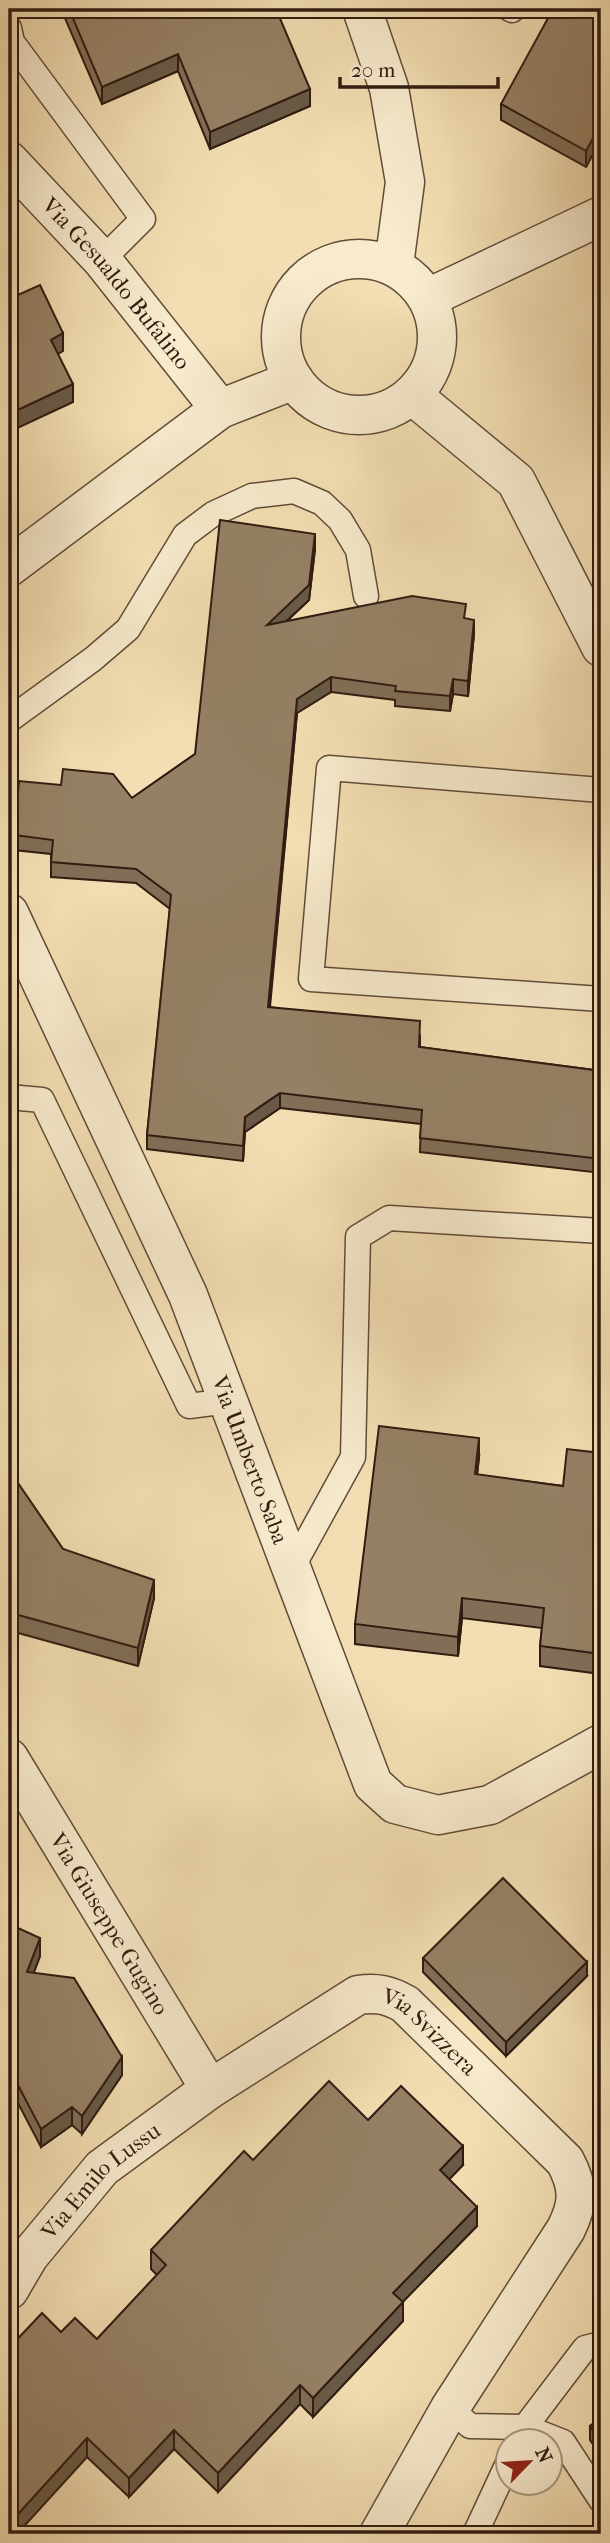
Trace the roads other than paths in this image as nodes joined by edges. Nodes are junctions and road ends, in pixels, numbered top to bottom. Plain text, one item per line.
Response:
1 (362, 9) edge
2 (9, 28) edge
3 (9, 160) edge
4 (601, 216) edge
5 (102, 260) junction
6 (394, 265) junction
7 (428, 299) junction
8 (294, 380) junction
9 (412, 395) junction
10 (220, 409) junction
11 (9, 567) edge
12 (366, 596) dead end
13 (600, 638) edge
14 (9, 720) edge
15 (601, 790) edge
16 (9, 914) edge
17 (601, 999) edge
18 (9, 1097) edge
19 (601, 1231) edge
20 (228, 1401) junction
21 (292, 1568) junction
22 (601, 1744) edge
23 (9, 1758) edge
24 (210, 2089) junction
25 (9, 2290) edge
26 (601, 2344) edge
27 (450, 2408) junction
28 (526, 2428) edge
29 (494, 2430) edge
30 (564, 2444) edge
31 (494, 2494) edge
32 (601, 2500) edge
33 (379, 2534) edge
34 (475, 2534) edge

1 - 6 street
2 - 5 lane
3 - 5 street, Via Gesualdo Bufalino
4 - 7 street
5 - 10 street, Via Gesualdo Bufalino
6 - 7 street
6 - 8 street
7 - 9 street
8 - 9 street
8 - 10 street
9 - 13 street
10 - 11 street
12 - 14 lane
15 - 17 lane
16 - 20 street, Via Umberto Saba
18 - 20 lane
19 - 21 lane
20 - 21 street, Via Umberto Saba
21 - 22 street, Via Umberto Saba
23 - 24 street, Via Giuseppe Gugino
24 - 25 street, Via Emilo Lussu
24 - 27 street, Via Svizzera
26 - 28 lane
27 - 29 lane
27 - 33 street, Via Svizzera
30 - 32 lane
31 - 34 lane

